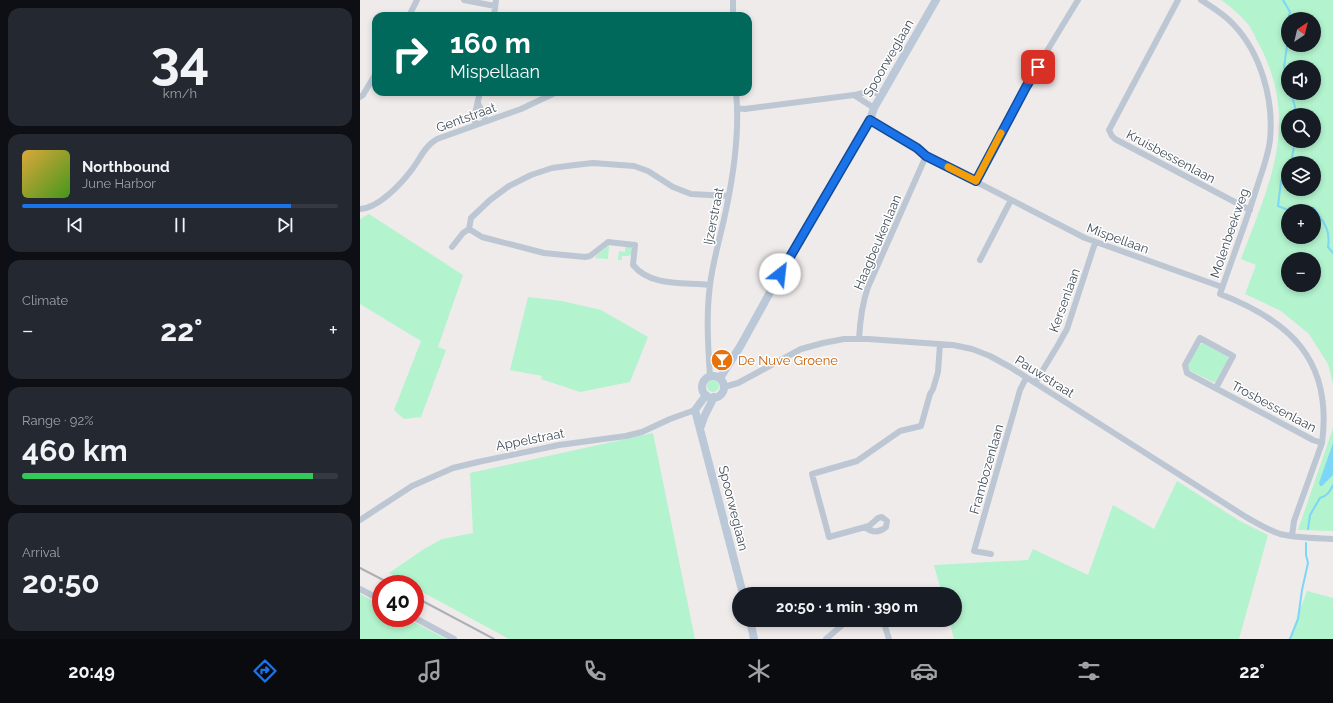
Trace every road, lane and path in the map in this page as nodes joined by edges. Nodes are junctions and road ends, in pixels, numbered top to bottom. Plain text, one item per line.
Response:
1 (417, 0) edge
2 (464, 0) edge
3 (732, 0) edge
4 (936, 0) edge
5 (1078, 0) edge
6 (1178, 0) edge
7 (1201, 0) edge
8 (496, 3) edge
9 (411, 12) edge
10 (733, 12) edge
11 (372, 80) edge
12 (854, 95) junction
13 (881, 95) junction
14 (479, 96) edge
15 (548, 96) edge
16 (736, 96) edge
17 (360, 97) edge
18 (478, 103) junction
19 (737, 108) junction
20 (874, 108) junction
21 (870, 120) junction
22 (486, 121) junction
23 (476, 124) junction
24 (926, 156) junction
25 (976, 181) junction
26 (728, 196) junction
27 (1011, 200) junction
28 (360, 209) edge
29 (1250, 210) junction
30 (469, 229) junction
31 (1095, 243) junction
32 (452, 247) dead end
33 (980, 260) dead end
34 (710, 284) junction
35 (1222, 288) junction
36 (859, 339) junction
37 (940, 344) junction
38 (1237, 350) dead end
39 (1233, 356) junction
40 (710, 376) junction
41 (720, 378) junction
42 (1026, 378) junction
43 (1035, 383) junction
44 (724, 387) junction
45 (1216, 388) junction
46 (710, 396) junction
47 (695, 410) junction
48 (701, 427) junction
49 (1322, 443) junction
50 (360, 520) edge
51 (865, 527) dead end
52 (1292, 536) junction
53 (1333, 539) edge
54 (991, 554) dead end
55 (741, 587) edge
56 (360, 589) edge
57 (372, 595) edge
58 (424, 623) edge
59 (751, 627) edge
60 (840, 627) edge
61 (885, 627) edge
62 (454, 639) edge
63 (754, 639) edge
64 (826, 639) edge
65 (888, 639) edge

1 - 9 street
2 - 8 street
3 - 10 street
4 - 13 street, Spoorweglaan
5 - 25 street
6 - 29 street, Kruisbessenlaan
7 - 29 street, Molenbeekweg
11 - 17 street
12 - 13 street
12 - 19 street
12 - 20 street
13 - 20 street, Spoorweglaan
14 - 18 street
15 - 22 street, Gentstraat
16 - 19 street, Ijzerstraat
18 - 22 street
18 - 23 street
19 - 26 street, Ijzerstraat
20 - 21 street, Spoorweglaan
21 - 24 street, Mispellaan
21 - 41 street, Spoorweglaan
22 - 23 street, Gentstraat
23 - 28 street, Gentstraat
24 - 25 street, Mispellaan
24 - 36 street, Haagbeukenlaan
25 - 27 street, Mispellaan
26 - 30 street
26 - 34 street, Ijzerstraat
27 - 31 street, Mispellaan
27 - 33 street
29 - 35 street, Molenbeekweg
30 - 32 street
30 - 34 street
31 - 35 street, Mispellaan
31 - 43 street, Kersenlaan
34 - 40 street, Ijzerstraat
35 - 49 street, Molenbeekweg
36 - 37 street, Pauwstraat
36 - 44 street, Pauwstraat
37 - 42 street, Pauwstraat
37 - 51 street
38 - 39 street, Trosbessenlaan
39 - 45 street, Trosbessenlaan
39 - 45 street, Trosbessenlaan
40 - 41 street
40 - 46 street
41 - 44 street
42 - 43 street, Pauwstraat
42 - 54 street, Frambozenlaan
43 - 52 street, Pauwstraat
44 - 46 street
45 - 49 street, Trosbessenlaan
46 - 47 street
46 - 48 street
47 - 48 street, Spoorweglaan
47 - 50 street, Appelstraat
48 - 55 street, Spoorweglaan
49 - 52 street, Molenbeekweg
52 - 53 street, Pauwstraat
56 - 57 street
58 - 62 street
59 - 63 street
60 - 64 street
61 - 65 street

